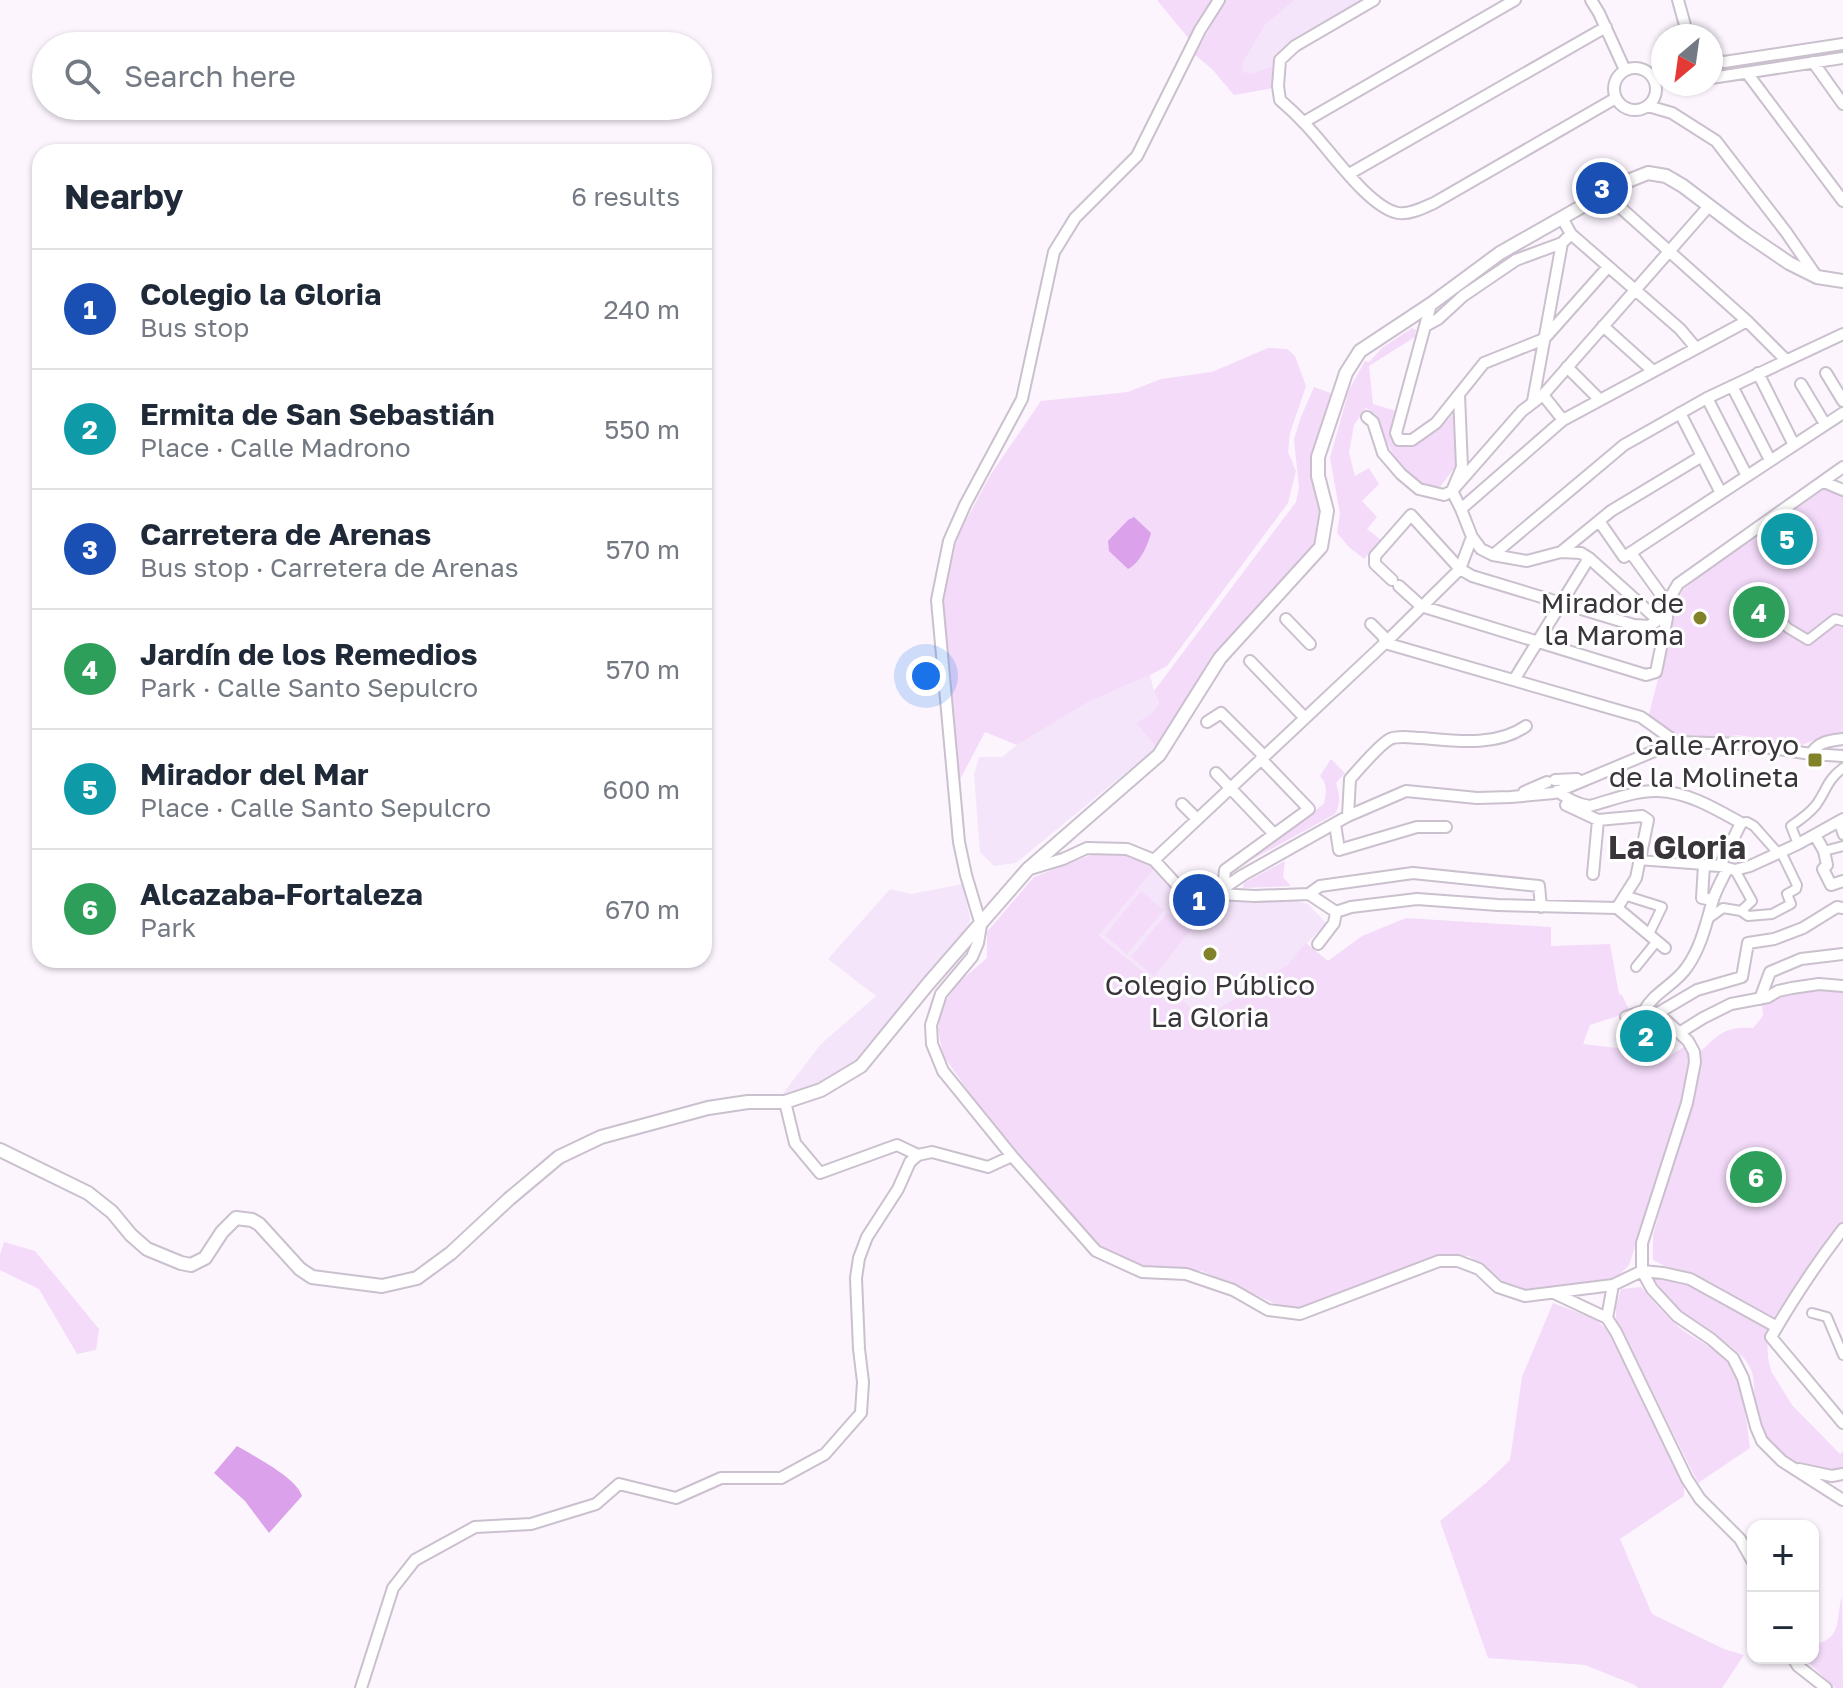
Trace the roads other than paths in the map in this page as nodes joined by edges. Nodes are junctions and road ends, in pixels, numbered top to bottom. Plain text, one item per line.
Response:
1 (1219, 0) edge
2 (1374, 0) edge
3 (1515, 0) edge
4 (1591, 0) edge
5 (1678, 0) edge
6 (1685, 24) edge
7 (1606, 27) junction
8 (1843, 44) edge
9 (1843, 58) edge
10 (1723, 62) edge
11 (1813, 62) junction
12 (1625, 70) junction
13 (1747, 73) junction
14 (1651, 75) edge
15 (1723, 76) edge
16 (1656, 96) edge
17 (1616, 98) junction
18 (1843, 104) edge
19 (1648, 106) junction
20 (1304, 122) junction
21 (1349, 174) junction
22 (1606, 193) junction
23 (1843, 201) edge
24 (1709, 206) junction
25 (1562, 218) junction
26 (1567, 238) junction
27 (1669, 251) junction
28 (1608, 267) junction
29 (1817, 277) junction
30 (1843, 281) edge
31 (1635, 289) junction
32 (1431, 304) junction
33 (1747, 321) junction
34 (1425, 326) junction
35 (1603, 326) junction
36 (1544, 339) junction
37 (1842, 339) edge
38 (1696, 348) junction
39 (1786, 360) junction
40 (1567, 367) junction
41 (1653, 371) junction
42 (1758, 373) junction
43 (1826, 373) dead end
44 (1801, 384) dead end
45 (1732, 386) junction
46 (1459, 395) junction
47 (1538, 398) junction
48 (1707, 398) junction
49 (1600, 400) junction
50 (1843, 401) edge
51 (1680, 413) junction
52 (1367, 417) dead end
53 (1841, 417) edge
54 (1563, 420) junction
55 (1825, 424) junction
56 (1794, 445) junction
57 (1702, 456) junction
58 (1770, 460) junction
59 (1843, 467) edge
60 (1747, 476) junction
61 (1824, 482) junction
62 (1843, 490) edge
63 (1452, 491) junction
64 (1721, 493) junction
65 (1461, 509) junction
66 (1599, 521) junction
67 (1472, 537) junction
68 (1561, 552) junction
69 (1631, 553) junction
70 (1493, 555) junction
71 (1589, 558) junction
72 (1460, 569) junction
73 (1562, 603) junction
74 (1667, 603) junction
75 (1421, 606) junction
76 (1777, 616) dead end
77 (1286, 619) dead end
78 (1663, 619) junction
79 (1843, 621) edge
80 (1371, 624) dead end
81 (1536, 641) junction
82 (1385, 643) junction
83 (1310, 644) dead end
84 (1250, 661) dead end
85 (1514, 680) junction
86 (1305, 718) junction
87 (1207, 722) dead end
88 (1526, 726) dead end
89 (1843, 739) edge
90 (1676, 742) junction
91 (1811, 754) junction
92 (1843, 756) edge
93 (1262, 760) junction
94 (1843, 768) edge
95 (1216, 773) dead end
96 (1552, 788) junction
97 (1230, 789) junction
98 (1182, 804) dead end
99 (1348, 816) junction
100 (1197, 819) junction
101 (1598, 820) junction
102 (1840, 820) edge
103 (1741, 823) junction
104 (1335, 824) junction
105 (1446, 827) dead end
106 (1274, 834) junction
107 (1815, 835) junction
108 (1843, 835) edge
109 (1798, 844) junction
110 (1843, 846) edge
111 (1824, 851) junction
112 (1779, 852) junction
113 (1154, 860) junction
114 (1638, 860) junction
115 (1704, 865) junction
116 (1727, 868) junction
117 (1028, 869) junction
118 (1593, 874) dead end
119 (1842, 883) edge
120 (1219, 891) junction
121 (1309, 894) junction
122 (1624, 895) junction
123 (1712, 900) junction
124 (1541, 907) junction
125 (1617, 908) junction
126 (1843, 908) edge
127 (1741, 911) junction
128 (1336, 912) junction
129 (1709, 918) junction
130 (981, 925) junction
131 (1657, 941) junction
132 (1318, 944) dead end
133 (1843, 954) edge
134 (1636, 967) dead end
135 (1843, 986) edge
136 (1760, 999) junction
137 (1644, 1011) junction
138 (1658, 1013) junction
139 (1626, 1017) dead end
140 (1679, 1033) junction
141 (785, 1102) junction
142 (0, 1150) edge
143 (918, 1155) junction
144 (1012, 1156) junction
145 (1843, 1229) edge
146 (1642, 1271) junction
147 (1613, 1285) junction
148 (1554, 1293) junction
149 (1812, 1313) dead end
150 (1607, 1318) junction
151 (1777, 1327) junction
152 (1843, 1355) edge
153 (1843, 1423) edge
154 (1793, 1468) junction
155 (1843, 1474) edge
156 (1843, 1500) edge
157 (1747, 1551) edge
158 (1797, 1664) edge
159 (361, 1688) edge
160 (1826, 1688) edge

1 - 130 street
2 - 20 street
3 - 20 street
4 - 7 street
5 - 6 street
7 - 12 street
7 - 21 street
8 - 10 street
9 - 11 street
11 - 13 street
11 - 18 street
12 - 14 street
12 - 17 street
13 - 15 street
13 - 23 street
16 - 19 street
17 - 19 street
17 - 21 street
19 - 29 street
20 - 21 street
22 - 24 street
22 - 25 street
22 - 27 street
24 - 27 street
24 - 29 street
25 - 26 street
25 - 32 street
26 - 28 street
26 - 34 street
26 - 36 street
27 - 31 street
27 - 33 street
28 - 31 street
28 - 36 street
29 - 30 street
31 - 35 street
31 - 38 street
32 - 34 street
32 - 117 street
33 - 38 street
33 - 39 street
34 - 46 street
35 - 40 street
35 - 41 street
36 - 46 street
36 - 47 street
37 - 39 street
38 - 41 street
39 - 42 street
40 - 47 street
40 - 49 street
41 - 49 street
42 - 45 street
42 - 56 street
43 - 50 street
44 - 55 street
45 - 48 street
45 - 58 street
46 - 63 street
47 - 54 street
47 - 63 street
48 - 51 street
48 - 60 street
49 - 54 street
51 - 57 street
51 - 70 street
52 - 63 street
53 - 55 street
54 - 65 street
55 - 56 street
56 - 58 street
57 - 64 street
57 - 66 street
58 - 60 street
59 - 61 street
60 - 64 street
61 - 62 street
61 - 74 street
63 - 65 street
64 - 69 street
65 - 67 street
66 - 68 street
66 - 69 street
67 - 70 street
67 - 72 street
68 - 70 street
68 - 71 street
69 - 74 street
71 - 73 street
71 - 78 street
72 - 73 street
72 - 75 street
72 - 75 street
73 - 78 street
73 - 81 street
74 - 78 street
75 - 81 street
75 - 82 street
76 - 79 street
77 - 83 street
78 - 81 street
80 - 82 street
81 - 85 street
82 - 85 street
82 - 86 street
84 - 86 street
85 - 90 street
86 - 93 street
87 - 93 street
88 - 99 street
89 - 91 street
90 - 91 street
90 - 96 street
91 - 92 street
93 - 97 street
93 - 106 street
94 - 109 street
95 - 97 street
96 - 99 street
96 - 101 street
96 - 103 street
97 - 100 street
97 - 106 street
98 - 100 street
99 - 104 street
100 - 113 street
101 - 114 street
101 - 118 street
102 - 107 street
102 - 108 street
103 - 112 street
103 - 116 street
104 - 105 street
104 - 120 street
106 - 120 street
107 - 109 street
107 - 111 street
109 - 112 street
110 - 111 street
111 - 119 street
112 - 116 street
112 - 127 street
113 - 117 street
113 - 120 street
114 - 115 street
114 - 122 street
115 - 116 street
115 - 123 street
116 - 123 street
116 - 127 street
117 - 130 street
120 - 121 street
121 - 124 street
121 - 128 street
122 - 125 street
122 - 131 street
123 - 129 street
124 - 125 street
124 - 128 street
125 - 131 street
126 - 138 street
127 - 129 street
128 - 132 street
129 - 137 street
130 - 141 street
130 - 144 street
131 - 134 street
133 - 136 street
135 - 136 street
136 - 140 street
137 - 138 street
137 - 139 street
138 - 140 street
140 - 146 street
141 - 142 street
141 - 143 street
143 - 144 street
143 - 159 street
144 - 148 street
145 - 151 street
146 - 147 street
146 - 151 street
146 - 154 street
147 - 148 street
147 - 150 street
148 - 150 street
149 - 152 street
150 - 157 street
151 - 153 street
154 - 155 street
154 - 156 street
158 - 160 street

